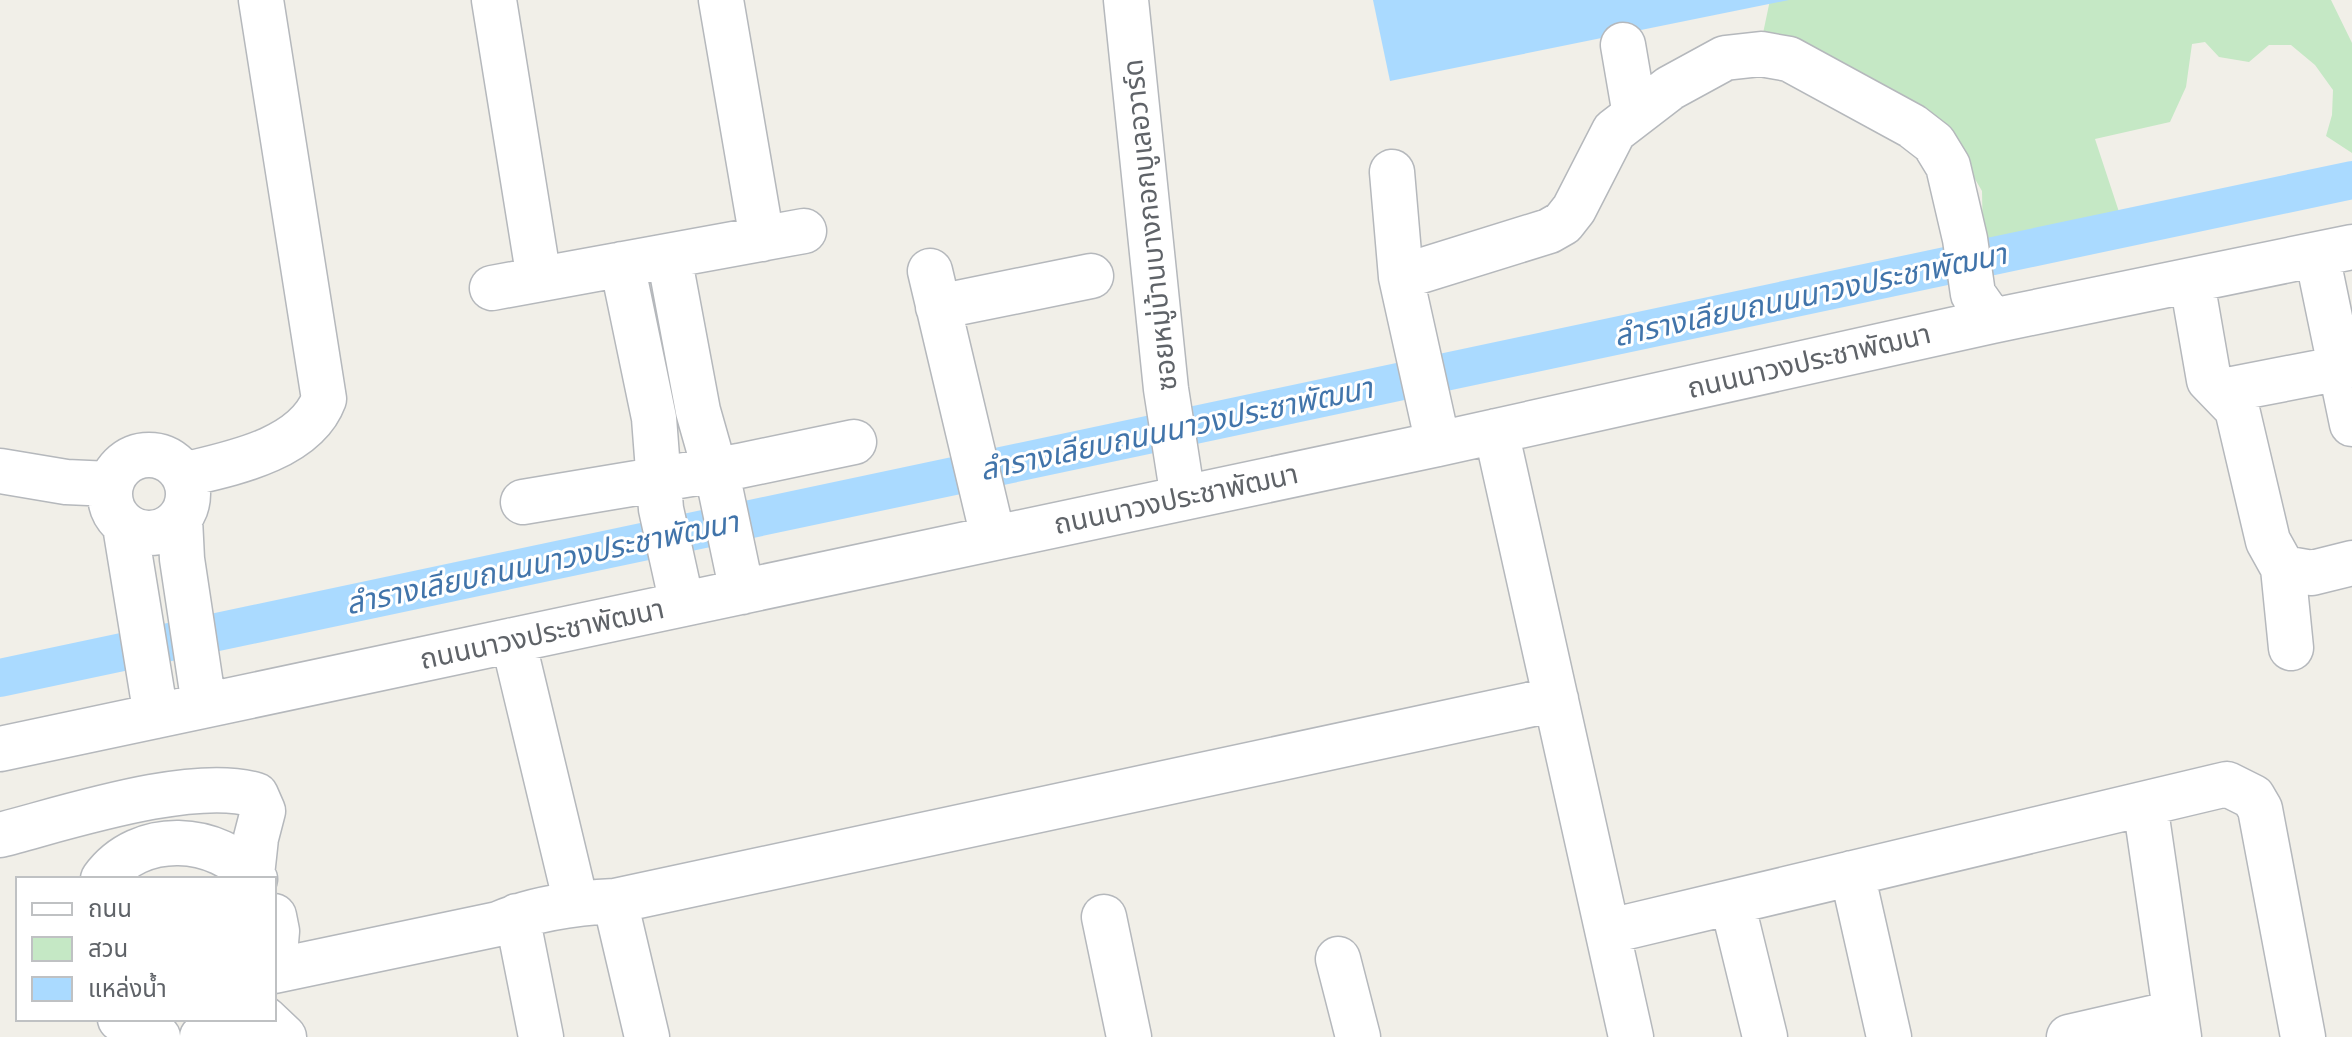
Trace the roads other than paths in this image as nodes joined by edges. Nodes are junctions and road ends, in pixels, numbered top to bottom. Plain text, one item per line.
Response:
1 (261, 0) edge
2 (494, 0) edge
3 (721, 0) edge
4 (1126, 0) edge
5 (1623, 45) dead end
6 (1635, 115) junction
7 (1392, 172) dead end
8 (804, 231) dead end
9 (762, 239) junction
10 (2335, 251) edge
11 (669, 256) junction
12 (622, 264) junction
13 (1091, 276) dead end
14 (1401, 277) junction
15 (539, 279) junction
16 (2192, 282) junction
17 (492, 288) dead end
18 (1982, 307) junction
19 (2341, 368) junction
20 (2222, 391) junction
21 (1434, 423) junction
22 (2352, 424) edge
23 (1496, 431) junction
24 (854, 442) dead end
25 (0, 471) edge
26 (183, 475) junction
27 (718, 480) junction
28 (1180, 481) junction
29 (111, 484) junction
30 (659, 494) junction
31 (523, 502) dead end
32 (180, 519) junction
33 (125, 526) junction
34 (993, 537) junction
35 (2352, 563) edge
36 (2283, 568) junction
37 (742, 592) junction
38 (682, 604) junction
39 (513, 640) junction
40 (2291, 648) dead end
41 (1556, 699) junction
42 (204, 705) junction
43 (156, 716) junction
44 (0, 749) edge
45 (2145, 804) junction
46 (0, 835) edge
47 (1852, 873) junction
48 (105, 877) edge
49 (254, 877) edge
50 (596, 902) junction
51 (1732, 902) junction
52 (517, 916) junction
53 (1104, 917) dead end
54 (1610, 931) junction
55 (1338, 959) dead end
56 (276, 969) edge
57 (123, 1021) edge
58 (236, 1021) edge
59 (267, 1021) edge
60 (2177, 1025) edge
61 (158, 1037) edge
62 (202, 1037) edge
63 (284, 1037) edge
64 (541, 1037) edge
65 (647, 1037) edge
66 (1129, 1037) edge
67 (1358, 1037) edge
68 (1631, 1037) edge
69 (1765, 1037) edge
70 (1889, 1037) edge
71 (2069, 1037) edge
72 (2303, 1037) edge

1 - 26 street
2 - 15 street
3 - 9 street
4 - 28 street, ซอยหมู่บ้านบางกอกบูเลอวาร์ด
5 - 6 street
6 - 14 street
6 - 18 street
7 - 14 street
8 - 9 street
9 - 11 street
10 - 16 street, ถนนนาวงประชาพัฒนา
10 - 19 street
11 - 12 street
11 - 27 street
12 - 15 street
12 - 30 street
13 - 34 street
14 - 21 street
15 - 17 street
16 - 18 street, ถนนนาวงประชาพัฒนา
16 - 20 street
18 - 23 street, ถนนนาวงประชาพัฒนา
19 - 20 street
19 - 22 street
20 - 36 street
21 - 23 street, ถนนนาวงประชาพัฒนา
21 - 28 street, ถนนนาวงประชาพัฒนา
23 - 41 street
24 - 27 street
25 - 29 street
26 - 29 street
26 - 32 street
27 - 30 street
27 - 37 street
28 - 34 street, ถนนนาวงประชาพัฒนา
29 - 33 street
30 - 31 street
30 - 38 street
32 - 33 street
32 - 42 street
33 - 43 street
34 - 37 street, ถนนนาวงประชาพัฒนา
35 - 36 street
36 - 40 street
37 - 38 street, ถนนนาวงประชาพัฒนา
38 - 39 street, ถนนนาวงประชาพัฒนา
39 - 42 street, ถนนนาวงประชาพัฒนา
39 - 50 street
41 - 50 street
41 - 54 street
42 - 43 street, ถนนนาวงประชาพัฒนา
43 - 44 street, ถนนนาวงประชาพัฒนา
45 - 47 street
45 - 60 street
45 - 72 street
46 - 49 street
47 - 51 street
47 - 70 street
48 - 49 street
50 - 52 street
50 - 65 street
51 - 54 street
51 - 69 street
52 - 56 street
52 - 64 street
53 - 66 street
54 - 68 street
55 - 67 street
57 - 61 street
58 - 62 street
59 - 63 street
60 - 71 street

